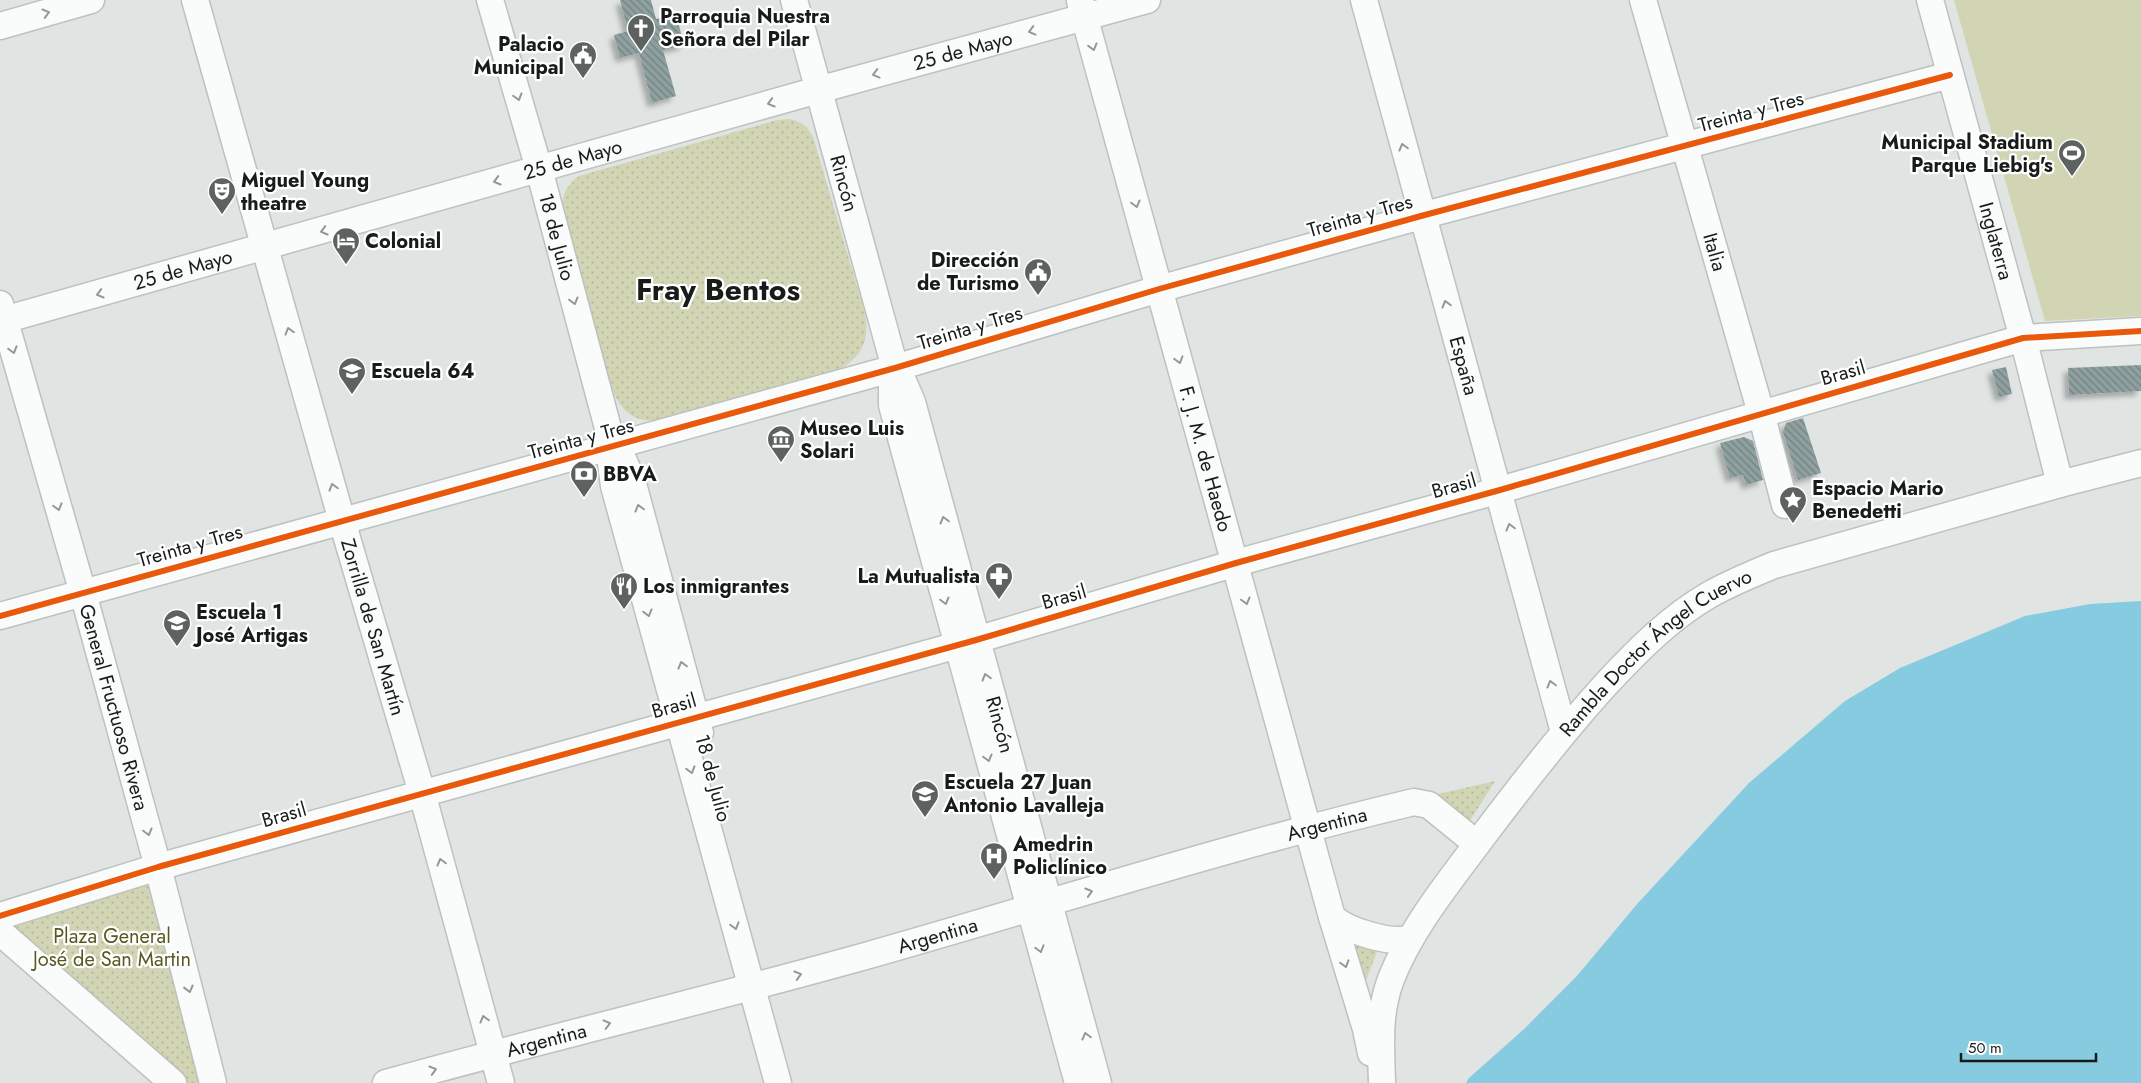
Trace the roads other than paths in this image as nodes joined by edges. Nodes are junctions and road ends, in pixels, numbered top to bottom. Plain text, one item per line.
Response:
1 (91, 0) edge
2 (195, 0) edge
3 (490, 0) edge
4 (794, 0) edge
5 (1147, 0) edge
6 (1364, 0) edge
7 (1642, 0) edge
8 (1930, 0) edge
9 (1082, 9) edge
10 (0, 26) edge
11 (1950, 75) junction
12 (818, 90) junction
13 (1686, 146) junction
14 (539, 169) junction
15 (1421, 216) junction
16 (266, 248) junction
17 (1159, 289) junction
18 (2, 315) edge
19 (2141, 330) edge
20 (2023, 338) junction
21 (895, 368) junction
22 (1761, 413) junction
23 (613, 447) junction
24 (2141, 463) edge
25 (2060, 484) junction
26 (1500, 490) junction
27 (1785, 505) dead end
28 (342, 521) junction
29 (1236, 563) junction
30 (83, 593) junction
31 (0, 616) edge
32 (966, 642) junction
33 (687, 719) junction
34 (1564, 732) junction
35 (422, 793) junction
36 (1306, 827) junction
37 (1477, 844) junction
38 (158, 867) junction
39 (1039, 906) junction
40 (0, 916) edge
41 (1332, 917) junction
42 (0, 932) edge
43 (1411, 938) junction
44 (761, 985) junction
45 (493, 1053) junction
46 (173, 1083) edge
47 (213, 1083) edge
48 (386, 1083) edge
49 (501, 1083) edge
50 (778, 1083) edge
51 (797, 1083) edge
52 (1078, 1083) edge
53 (1098, 1083) edge
54 (1378, 1083) edge
55 (1382, 1083) edge

10 -> 1 street
2 - 16 street, Zorrilla de San Martín
3 -> 14 street, 18 de Julio
4 - 12 street, Rincón
5 - 9 street, 25 de Mayo
15 -> 6 street, España
7 - 13 street, Italia
8 - 11 street, Inglaterra
9 -> 12 street, 25 de Mayo
9 -> 17 street, F. J. M. de Haedo
11 - 13 street, Treinta y Tres
11 - 20 street, Inglaterra
12 -> 14 street, 25 de Mayo
12 - 21 street, Rincón
13 - 15 street, Treinta y Tres
13 - 22 street, Italia
14 -> 16 street, 25 de Mayo
14 -> 23 street, 18 de Julio
15 - 17 street, Treinta y Tres
26 -> 15 street, España
16 -> 18 street, 25 de Mayo
28 -> 16 street, Zorrilla de San Martín
17 - 21 street, Treinta y Tres
17 -> 29 street, F. J. M. de Haedo
18 -> 30 street, General Fructuoso Rivera
19 - 20 street, Brasil
20 - 22 street, Brasil
20 - 25 street, Inglaterra
21 - 23 street, Treinta y Tres
21 - 32 street, Rincón
22 - 26 street, Brasil
22 - 27 street, Italia
23 - 28 street, Treinta y Tres
23 - 33 street, 18 de Julio
24 - 25 street, Rambla Doctor Ángel Cuervo
25 - 34 street, Rambla Doctor Ángel Cuervo
26 - 29 street, Brasil
34 -> 26 street, España
28 - 30 street, Treinta y Tres
28 - 35 street, Zorrilla de San Martín
29 - 32 street, Brasil
29 -> 36 street, F. J. M. de Haedo
30 - 31 street, Treinta y Tres
30 -> 38 street, General Fructuoso Rivera
32 - 33 street, Brasil
32 - 39 street, Rincón
33 - 35 street, Brasil
33 - 44 street, 18 de Julio
34 - 37 street, Rambla Doctor Ángel Cuervo
35 - 38 street, Brasil
45 -> 35 street, Zorrilla de San Martín
36 - 37 street, Argentina
39 -> 36 street, Argentina
36 - 41 street, F. J. M. de Haedo
37 - 43 street, Rambla Doctor Ángel Cuervo
38 - 40 street, Brasil
38 -> 47 street, General Fructuoso Rivera
44 -> 39 street, Argentina
39 -> 52 street, Rincón
53 -> 39 street, Rincón
41 - 43 street
41 -> 54 street, F. J. M. de Haedo
42 - 46 street
43 - 55 street, Rambla Doctor Ángel Cuervo
45 -> 44 street, Argentina
44 - 50 street, 18 de Julio
44 - 51 street, 18 de Julio
48 -> 45 street, Argentina
45 - 49 street, Zorrilla de San Martín

